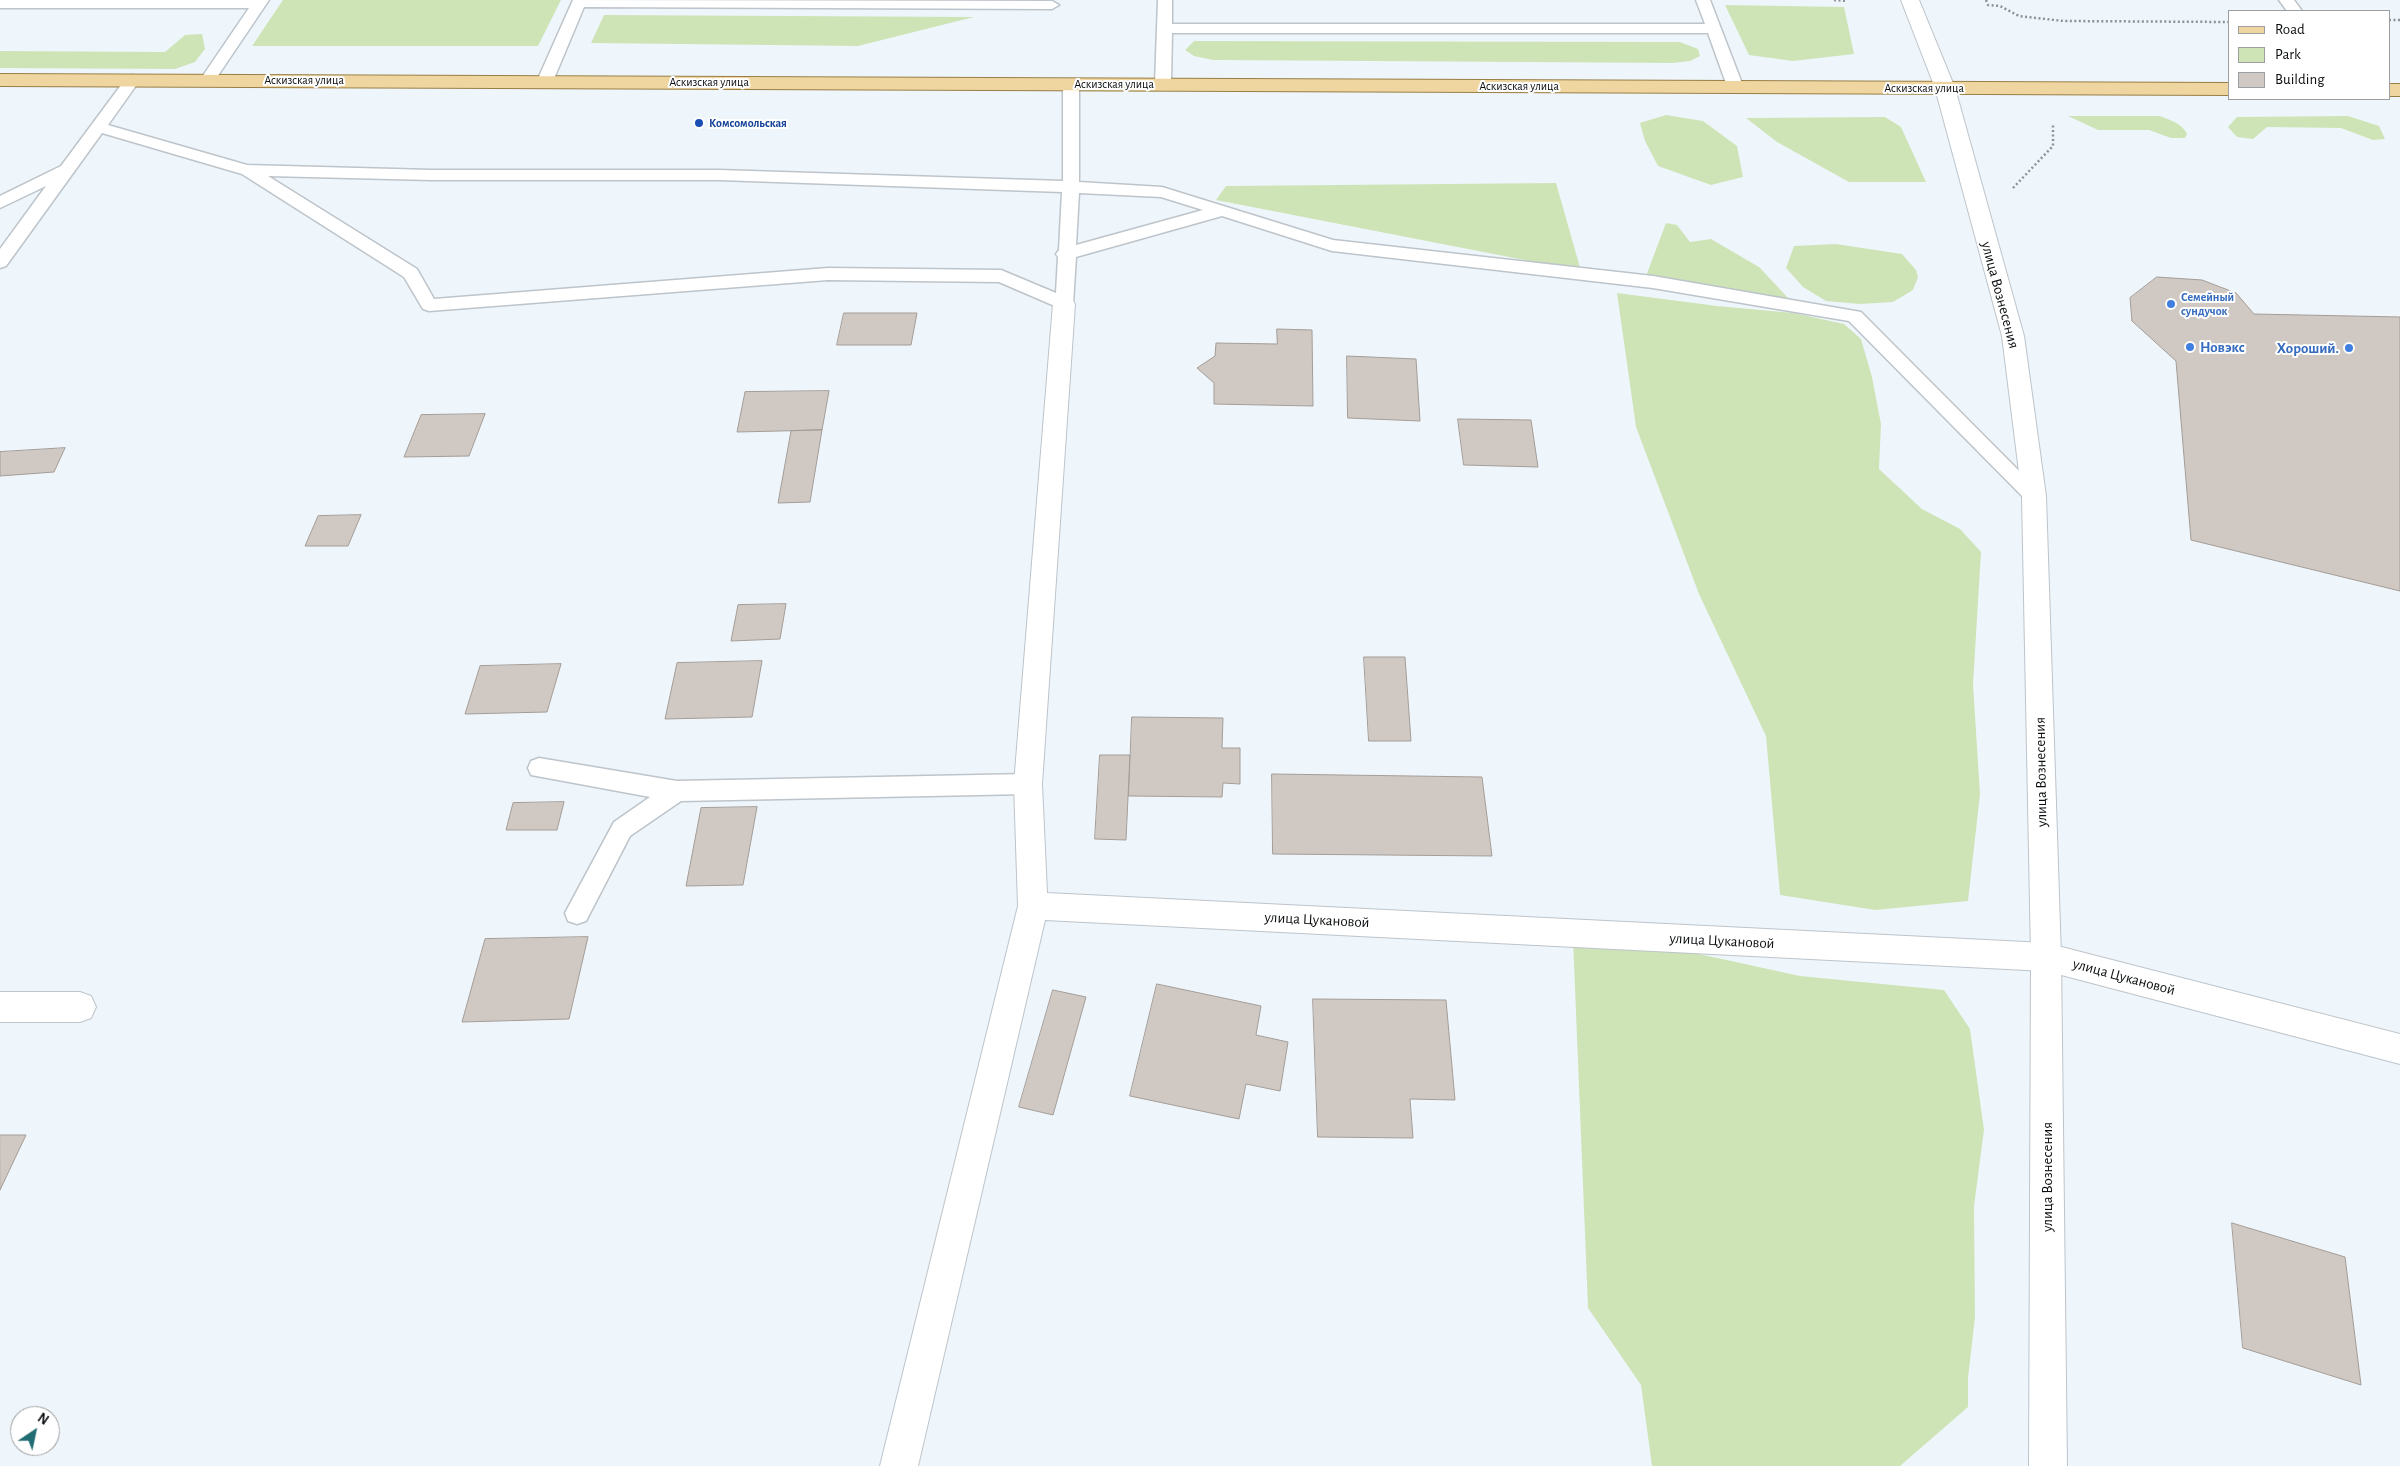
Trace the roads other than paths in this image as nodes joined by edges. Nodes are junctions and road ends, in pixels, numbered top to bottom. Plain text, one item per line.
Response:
1 (1165, 0) edge
2 (1703, 0) edge
3 (1910, 0) edge
4 (2286, 0) edge
5 (261, 2) edge
6 (580, 2) edge
7 (0, 4) edge
8 (1052, 5) dead end
9 (2294, 10) edge
10 (1164, 28) junction
11 (1714, 29) junction
12 (0, 80) edge
13 (132, 80) junction
14 (208, 80) junction
15 (545, 81) junction
16 (1071, 84) junction
17 (1163, 84) junction
18 (1735, 86) junction
19 (1945, 88) junction
20 (2228, 89) edge
21 (98, 127) junction
22 (68, 168) junction
23 (246, 170) junction
24 (1071, 187) junction
25 (0, 203) edge
26 (1221, 210) junction
27 (1065, 254) junction
28 (0, 262) edge
29 (1064, 304) junction
30 (2034, 496) junction
31 (539, 768) dead end
32 (1028, 784) junction
33 (677, 791) junction
34 (1032, 906) junction
35 (576, 914) dead end
36 (2046, 957) junction
37 (0, 1007) edge
38 (80, 1007) dead end
39 (2400, 1049) edge
40 (899, 1466) edge
41 (2048, 1466) edge

1 - 10 lane
2 - 11 lane
3 - 19 street, улица Вознесения
4 - 9 lane
5 - 7 lane
5 - 14 lane
6 - 8 lane
6 - 15 lane
10 - 11 lane
10 - 17 lane
11 - 18 lane
12 - 13 main road, Аскизская улица
13 - 14 main road, Аскизская улица
13 - 21 lane
14 - 15 main road, Аскизская улица
15 - 16 main road, Аскизская улица
16 - 17 main road, Аскизская улица
16 - 24 lane
17 - 18 main road, Аскизская улица
18 - 19 main road, Аскизская улица
19 - 20 main road, Аскизская улица
19 - 30 street, улица Вознесения
21 - 22 lane
21 - 23 lane
22 - 25 lane
22 - 28 lane
23 - 24 lane
23 - 29 lane
24 - 26 lane
24 - 27 lane
26 - 27 lane
26 - 30 lane
27 - 29 lane
29 - 32 street
30 - 36 street, улица Вознесения
31 - 33 lane
32 - 33 lane
32 - 34 street
33 - 35 lane
34 - 36 street, улица Цукановой
34 - 40 street
36 - 39 street, улица Цукановой
36 - 41 street, улица Вознесения
37 - 38 street

